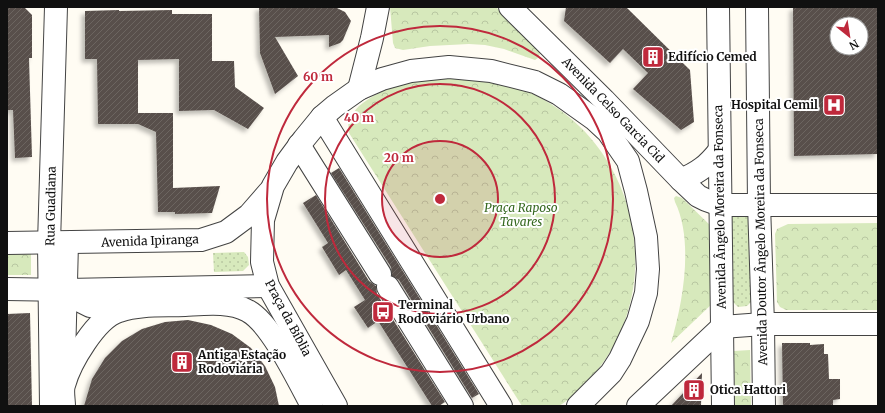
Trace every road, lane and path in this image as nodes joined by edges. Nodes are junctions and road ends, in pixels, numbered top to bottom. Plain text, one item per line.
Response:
1 (56, 7) edge
2 (362, 7) edge
3 (378, 7) edge
4 (510, 7) edge
5 (718, 7) edge
6 (757, 7) edge
7 (529, 15) edge
8 (372, 38) junction
9 (535, 82) junction
10 (359, 89) junction
11 (604, 100) junction
12 (322, 117) junction
13 (299, 145) junction
14 (720, 151) junction
15 (628, 161) junction
16 (682, 180) junction
17 (273, 186) junction
18 (759, 204) junction
19 (720, 205) junction
20 (878, 205) edge
21 (7, 243) edge
22 (58, 243) junction
23 (268, 286) junction
24 (7, 289) edge
25 (58, 290) junction
26 (224, 296) junction
27 (117, 311) junction
28 (763, 324) junction
29 (878, 324) edge
30 (722, 326) junction
31 (610, 373) junction
32 (64, 396) edge
33 (51, 406) edge
34 (312, 406) edge
35 (336, 406) edge
36 (462, 406) edge
37 (501, 406) edge
38 (578, 406) edge
39 (600, 406) edge
40 (638, 406) edge
41 (723, 406) edge
42 (764, 406) edge

1 - 22 street, Rua Guadiana
2 - 8 street
3 - 8 street
4 - 7 street, Avenida Celso Garcia Cid
5 - 14 street, Avenida Ângelo Moreira da Fonseca
6 - 18 street, Avenida Doutor Ângelo Moreira da Fonseca
7 - 11 street, Avenida Celso Garcia Cid
8 - 10 street
9 - 10 street, Praça da Bíblia
9 - 11 street
9 - 15 street, Praça da Bíblia
10 - 12 street, Praça da Bíblia
11 - 15 street
11 - 16 street, Avenida Celso Garcia Cid
12 - 13 street, Praça da Bíblia
12 - 37 street
13 - 17 street, Praça da Bíblia
13 - 36 street
14 - 16 street
14 - 19 street, Avenida Ângelo Moreira da Fonseca
15 - 31 street, Praça da Bíblia
16 - 19 street, Avenida Celso Garcia Cid
17 - 22 street, Avenida Ipiranga
17 - 23 street, Praça da Bíblia
18 - 19 street
18 - 20 street
18 - 28 street, Avenida Doutor Ângelo Moreira da Fonseca
19 - 30 street, Avenida Ângelo Moreira da Fonseca
21 - 22 street, Avenida Ipiranga
22 - 25 street, Rua Guadiana
23 - 26 street
23 - 35 street, Praça da Bíblia
24 - 25 street
25 - 26 street
25 - 27 street
25 - 32 street
25 - 33 street, Rua Guadiana
26 - 27 street
26 - 34 street
27 - 32 street
28 - 29 street
28 - 30 street
28 - 42 street, Avenida Doutor Ângelo Moreira da Fonseca
30 - 40 street
30 - 41 street, Avenida Ângelo Moreira da Fonseca
31 - 38 street, Praça da Bíblia
31 - 39 street

